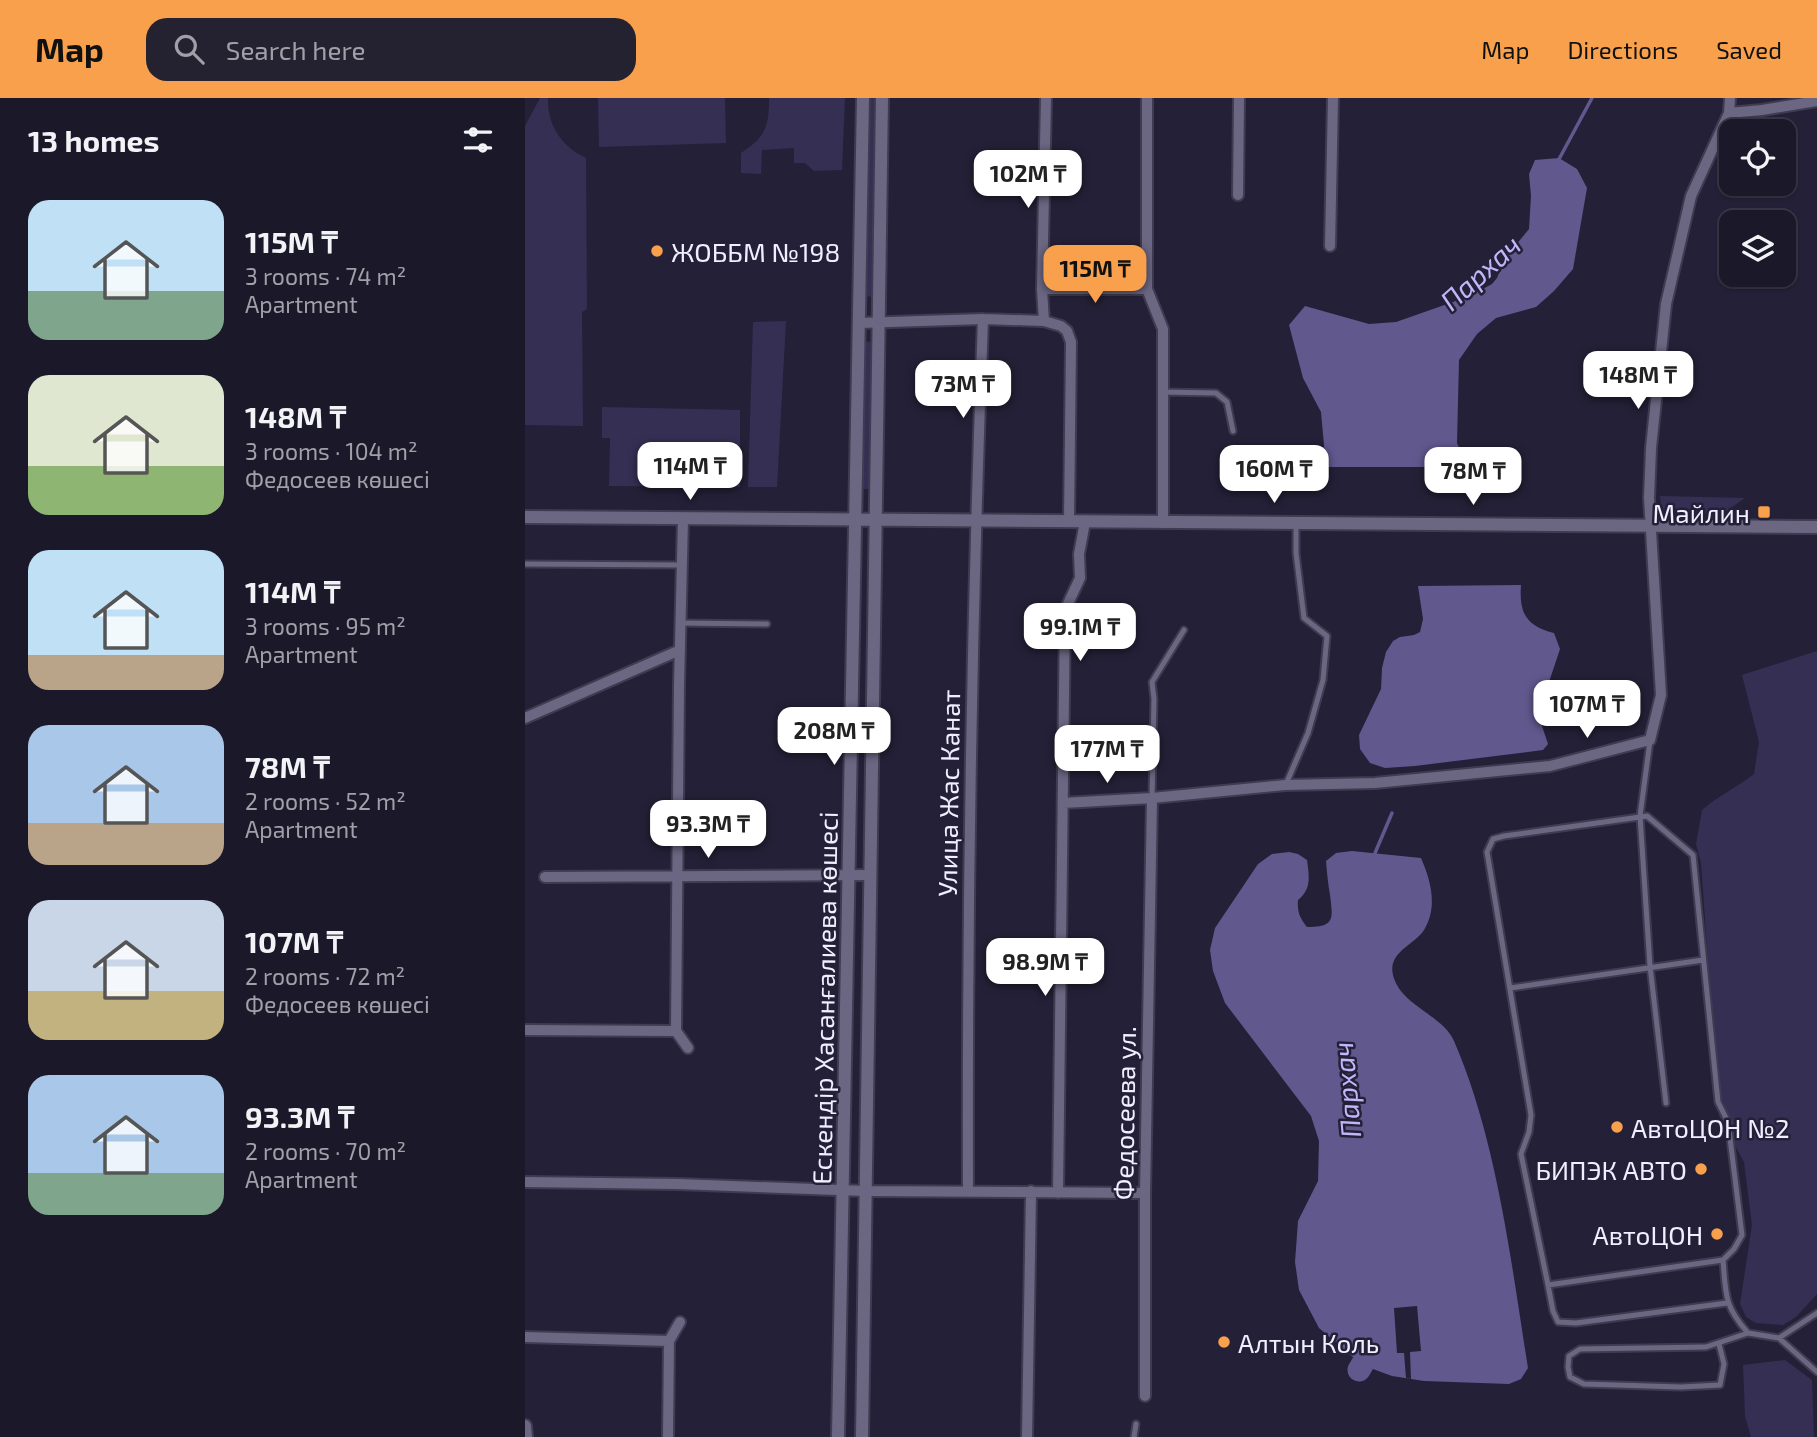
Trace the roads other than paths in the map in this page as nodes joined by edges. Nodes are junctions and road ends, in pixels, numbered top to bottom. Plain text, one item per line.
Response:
1 (863, 98) edge
2 (882, 98) edge
3 (1046, 98) edge
4 (1147, 98) edge
5 (1239, 98) edge
6 (1333, 98) edge
7 (1730, 98) edge
8 (1817, 101) edge
9 (1728, 113) junction
10 (1238, 195) dead end
11 (1330, 246) dead end
12 (1042, 289) junction
13 (1147, 289) junction
14 (983, 319) junction
15 (1044, 321) junction
16 (859, 323) junction
17 (879, 323) junction
18 (1162, 392) junction
19 (1233, 431) dead end
20 (525, 517) edge
21 (683, 519) junction
22 (855, 521) junction
23 (876, 521) junction
24 (975, 522) junction
25 (1069, 522) junction
26 (1296, 522) junction
27 (1085, 523) junction
28 (1163, 523) junction
29 (1651, 526) junction
30 (1817, 527) edge
31 (525, 564) edge
32 (682, 565) junction
33 (681, 623) junction
34 (767, 624) dead end
35 (1184, 630) dead end
36 (680, 650) junction
37 (525, 718) edge
38 (1650, 740) junction
39 (1285, 785) junction
40 (1152, 798) junction
41 (1063, 803) junction
42 (1640, 816) junction
43 (678, 875) junction
44 (849, 875) junction
45 (870, 875) junction
46 (545, 877) dead end
47 (1703, 960) junction
48 (1650, 966) junction
49 (1510, 988) junction
50 (525, 1030) edge
51 (676, 1031) junction
52 (688, 1048) dead end
53 (1666, 1103) dead end
54 (525, 1182) edge
55 (843, 1190) junction
56 (866, 1191) junction
57 (968, 1191) junction
58 (1031, 1191) junction
59 (1058, 1193) junction
60 (1145, 1193) junction
61 (1723, 1261) junction
62 (1548, 1285) junction
63 (1727, 1303) junction
64 (1817, 1313) edge
65 (680, 1322) dead end
66 (1748, 1333) junction
67 (525, 1337) edge
68 (1779, 1338) junction
69 (669, 1340) junction
70 (1719, 1344) junction
71 (1817, 1372) edge
72 (1145, 1396) dead end
73 (1136, 1424) dead end
74 (525, 1426) edge
75 (526, 1437) edge
76 (668, 1437) edge
77 (838, 1437) edge
78 (862, 1437) edge
79 (1027, 1437) edge
80 (1134, 1437) edge

1 - 16 street, Ескендір Хасанғалиева көшесі
2 - 17 street, Ескендір Хасанғалиева көшесі
3 - 12 street
4 - 13 street
5 - 10 street
6 - 11 street
7 - 9 street
8 - 9 street
9 - 29 street
12 - 13 street
12 - 15 street
13 - 18 street
14 - 15 street
14 - 17 street
14 - 24 street, Улица Жас Канат
15 - 25 street
16 - 17 street
16 - 22 street, Ескендір Хасанғалиева көшесі
17 - 23 street, Ескендір Хасанғалиева көшесі
18 - 19 lane
18 - 28 street
20 - 21 street
21 - 22 street
21 - 32 street
22 - 23 street
22 - 44 street, Ескендір Хасанғалиева көшесі
23 - 24 street
23 - 45 street, Ескендір Хасанғалиева көшесі
24 - 25 street
24 - 57 street, Улица Жас Канат
25 - 27 street
26 - 28 street
26 - 29 street
26 - 39 lane
27 - 28 street
27 - 41 street
29 - 30 street
29 - 38 street
31 - 32 lane
32 - 33 street
33 - 34 lane
33 - 36 street
35 - 40 lane
36 - 37 street
36 - 43 street
38 - 39 street
38 - 42 lane
39 - 40 street
40 - 41 street
40 - 60 street, Федосеева ул.
41 - 59 street
42 - 47 lane
42 - 48 lane
42 - 49 lane
43 - 44 street
43 - 46 street
43 - 51 street
44 - 45 street
44 - 55 street, Ескендір Хасанғалиева көшесі
45 - 56 street, Ескендір Хасанғалиева көшесі
47 - 48 lane
47 - 61 lane
48 - 49 lane
48 - 53 lane
49 - 62 lane
50 - 51 street
51 - 52 street
54 - 55 street
55 - 56 street
55 - 77 street, Ескендір Хасанғалиева көшесі
56 - 57 street
56 - 78 street, Ескендір Хасанғалиева көшесі
57 - 58 street
58 - 59 street
58 - 79 street
59 - 60 street
60 - 72 street, Федосеева ул.
61 - 62 lane
61 - 63 lane
62 - 63 lane
63 - 66 lane
64 - 68 lane
65 - 69 street
66 - 68 lane
66 - 70 lane
67 - 69 street
68 - 71 lane
69 - 76 street
70 - 70 lane
73 - 80 lane
74 - 75 street

